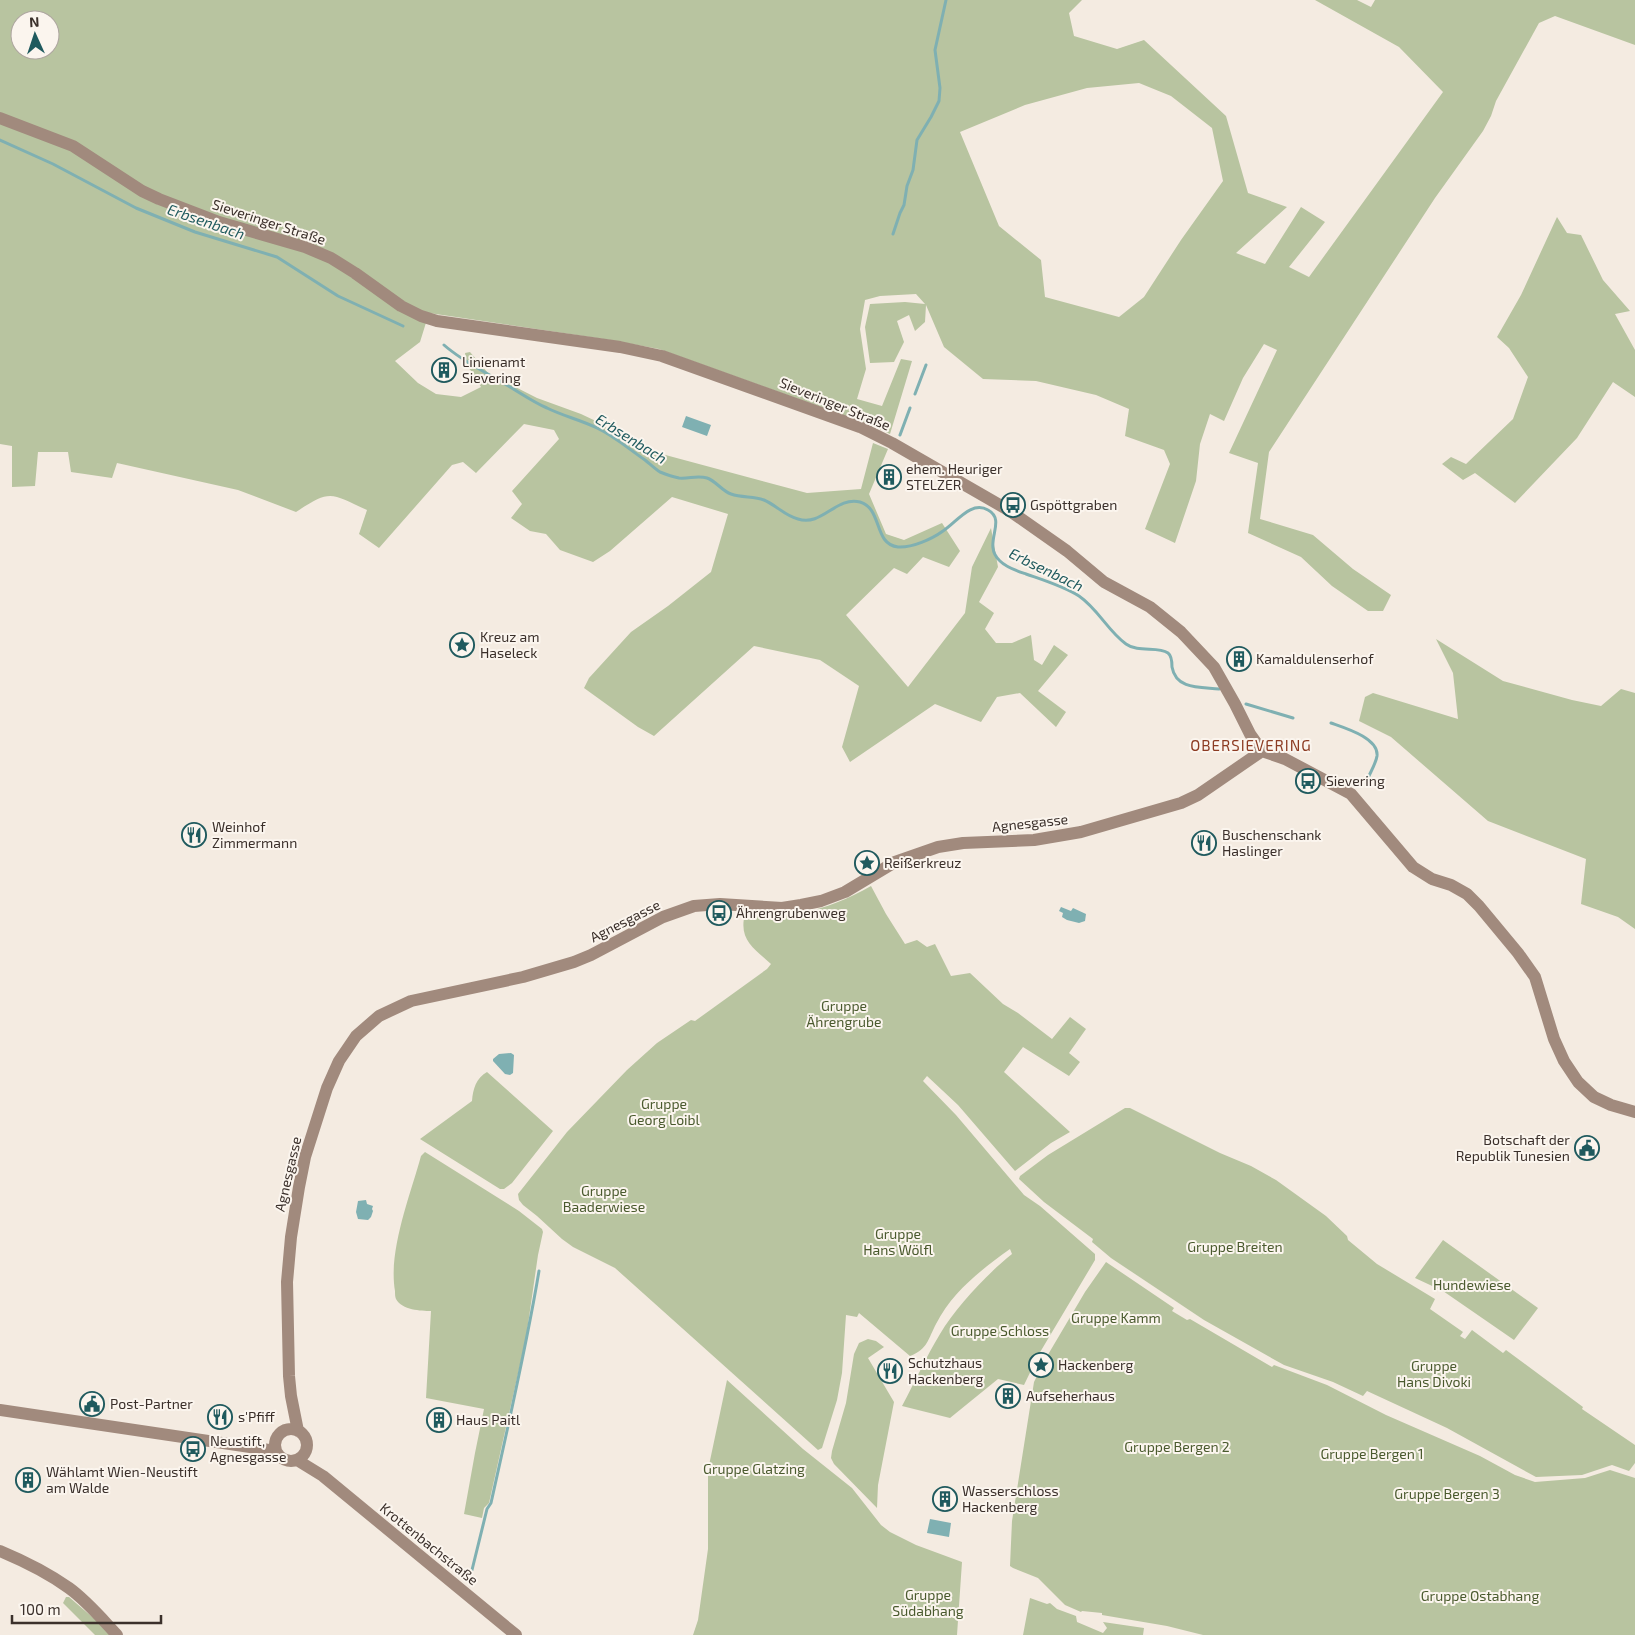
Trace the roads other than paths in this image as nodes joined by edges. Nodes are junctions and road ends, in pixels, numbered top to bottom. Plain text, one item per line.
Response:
1 (0, 118) edge
2 (1262, 751) junction
3 (1635, 1112) edge
4 (291, 1396) junction
5 (0, 1410) edge
6 (298, 1431) junction
7 (279, 1441) junction
8 (301, 1456) junction
9 (0, 1551) edge
10 (117, 1635) edge
11 (516, 1635) edge

1 - 2 main road, Sieveringer Straße
2 - 3 main road
2 - 4 main road, Agnesgasse
4 - 6 main road, Agnesgasse
4 - 7 main road, Agnesgasse
5 - 7 main road
6 - 7 main road
6 - 8 main road
7 - 8 main road
8 - 11 main road, Krottenbachstraße
9 - 10 main road

